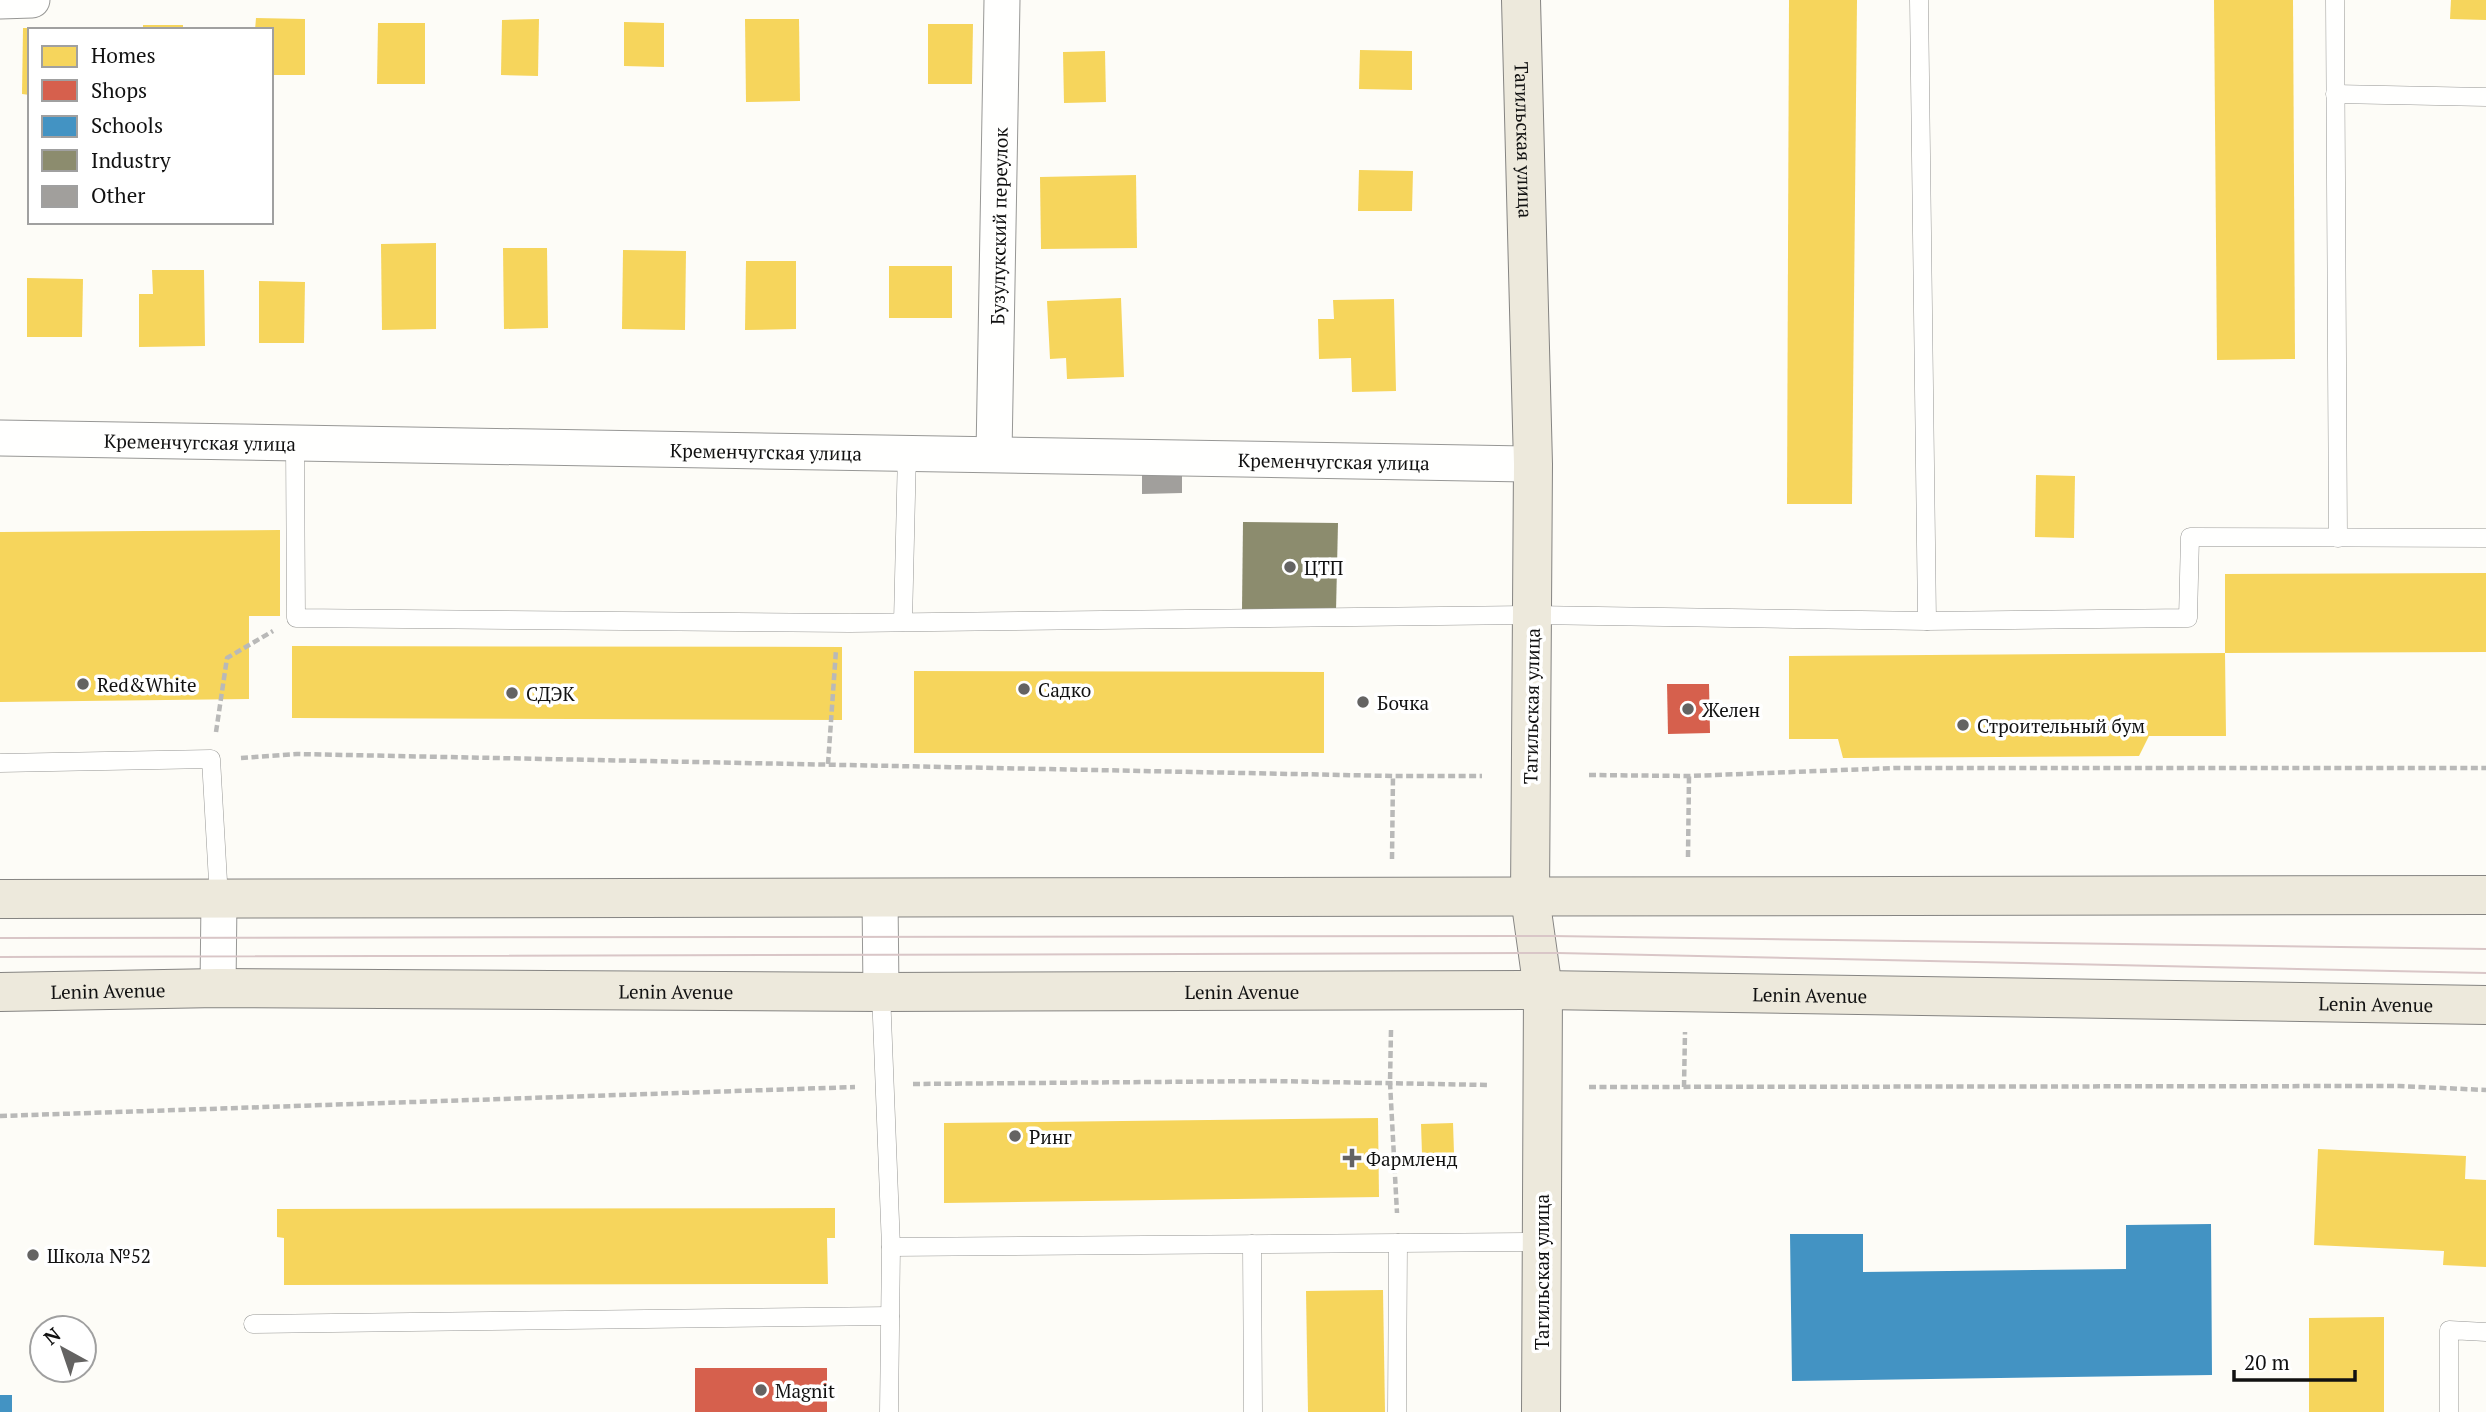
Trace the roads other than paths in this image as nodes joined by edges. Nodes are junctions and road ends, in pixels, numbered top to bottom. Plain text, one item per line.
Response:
1 (32, 0) edge
2 (1002, 0) edge
3 (1521, 0) edge
4 (1919, 0) edge
5 (2335, 0) edge
6 (0, 1) edge
7 (2335, 94) junction
8 (2486, 97) edge
9 (0, 438) edge
10 (295, 442) junction
11 (907, 452) junction
12 (994, 454) junction
13 (1532, 464) junction
14 (2338, 538) junction
15 (2486, 538) edge
16 (1532, 615) junction
17 (1927, 621) junction
18 (903, 622) junction
19 (0, 764) edge
20 (2486, 895) edge
21 (880, 897) junction
22 (1530, 897) junction
23 (0, 899) edge
24 (219, 899) junction
25 (218, 988) junction
26 (1543, 990) junction
27 (0, 992) edge
28 (881, 992) junction
29 (2486, 1005) edge
30 (1398, 1242) junction
31 (1541, 1242) junction
32 (1252, 1244) junction
33 (891, 1247) junction
34 (890, 1316) junction
35 (253, 1324) dead end
36 (2486, 1332) edge
37 (889, 1412) edge
38 (1253, 1412) edge
39 (1397, 1412) edge
40 (1541, 1412) edge
41 (2449, 1412) edge

1 - 6 street
2 - 12 street, Бузулукский переулок
3 - 13 main road, Тагильская улица
4 - 17 lane
5 - 7 lane
7 - 8 lane
7 - 14 lane
9 - 10 street, Кременчугская улица
10 - 11 street, Кременчугская улица
10 - 18 lane
11 - 12 street, Кременчугская улица
11 - 18 lane
12 - 13 street, Кременчугская улица
13 - 16 main road, Тагильская улица
14 - 15 lane
14 - 17 lane
16 - 17 lane
16 - 18 lane
16 - 22 main road, Тагильская улица
19 - 24 lane
20 - 22 main road
21 - 22 main road
21 - 24 main road
21 - 28 street
22 - 26 main road, Тагильская улица
23 - 24 main road
24 - 25 street
25 - 27 main road, Lenin Avenue
25 - 28 main road, Lenin Avenue
26 - 28 main road, Lenin Avenue
26 - 29 main road, Lenin Avenue
26 - 31 main road, Тагильская улица
28 - 33 lane
30 - 31 lane
30 - 32 lane
30 - 39 lane
31 - 40 main road, Тагильская улица
32 - 33 lane
32 - 38 lane
33 - 34 lane
34 - 35 lane
34 - 37 lane
36 - 41 lane

